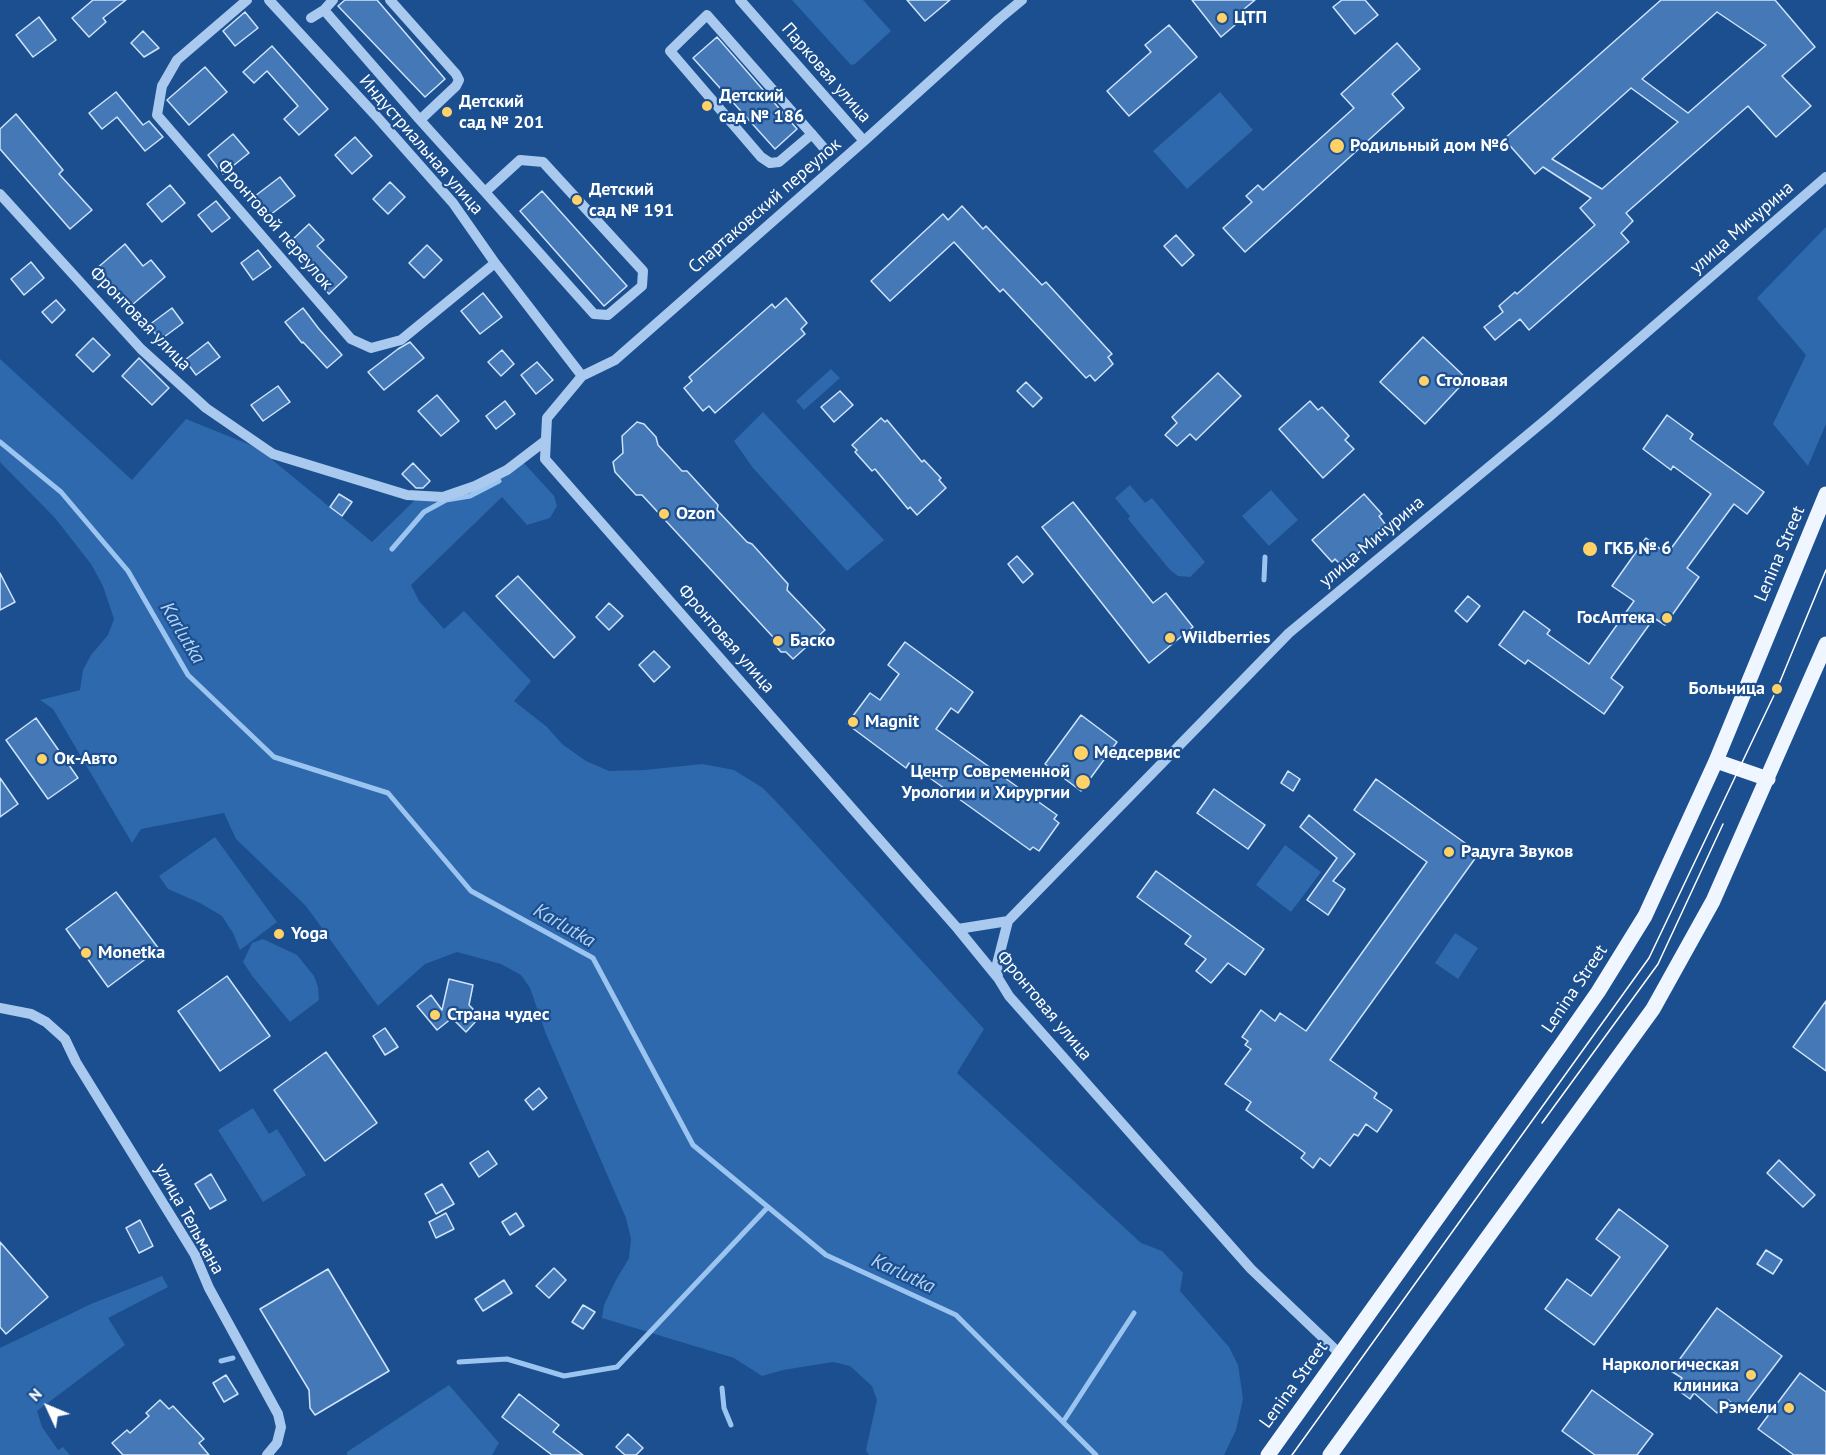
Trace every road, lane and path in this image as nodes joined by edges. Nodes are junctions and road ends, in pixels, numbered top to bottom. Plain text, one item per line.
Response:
1 (247, 0) edge
2 (269, 0) edge
3 (333, 0) edge
4 (390, 0) edge
5 (740, 0) edge
6 (1022, 0) edge
7 (324, 10) junction
8 (311, 18) dead end
9 (420, 120) junction
10 (812, 134) junction
11 (864, 141) junction
12 (823, 147) dead end
13 (1826, 177) edge
14 (485, 192) junction
15 (0, 194) edge
16 (495, 262) junction
17 (582, 376) junction
18 (545, 441) junction
19 (1826, 494) edge
20 (1826, 644) edge
21 (1716, 761) junction
22 (1768, 779) junction
23 (1008, 921) junction
24 (958, 929) junction
25 (998, 978) junction
26 (0, 1008) edge
27 (1340, 1354) junction
28 (267, 1455) edge
29 (1268, 1455) edge
30 (1330, 1455) edge

1 - 16 street, Фронтовой переулок
2 - 16 street, Индустриальная улица
3 - 7 street
4 - 9 street
5 - 11 street, Парковая улица
6 - 11 street, Спартаковский переулок
7 - 8 street
7 - 9 street
9 - 14 street
10 - 10 street
10 - 12 street
11 - 17 street, Спартаковский переулок
13 - 23 street, улица Мичурина
14 - 14 street
15 - 18 street, Фронтовая улица
16 - 17 street, Индустриальная улица
17 - 18 street, Спартаковский переулок
18 - 24 street, Фронтовая улица
19 - 21 main road, Lenina Street
20 - 22 main road
21 - 22 main road
21 - 27 main road, Lenina Street
22 - 30 main road
23 - 24 street
23 - 25 street
24 - 25 street, Фронтовая улица
25 - 27 street, Фронтовая улица
26 - 28 street, улица Тельмана
27 - 29 main road, Lenina Street

